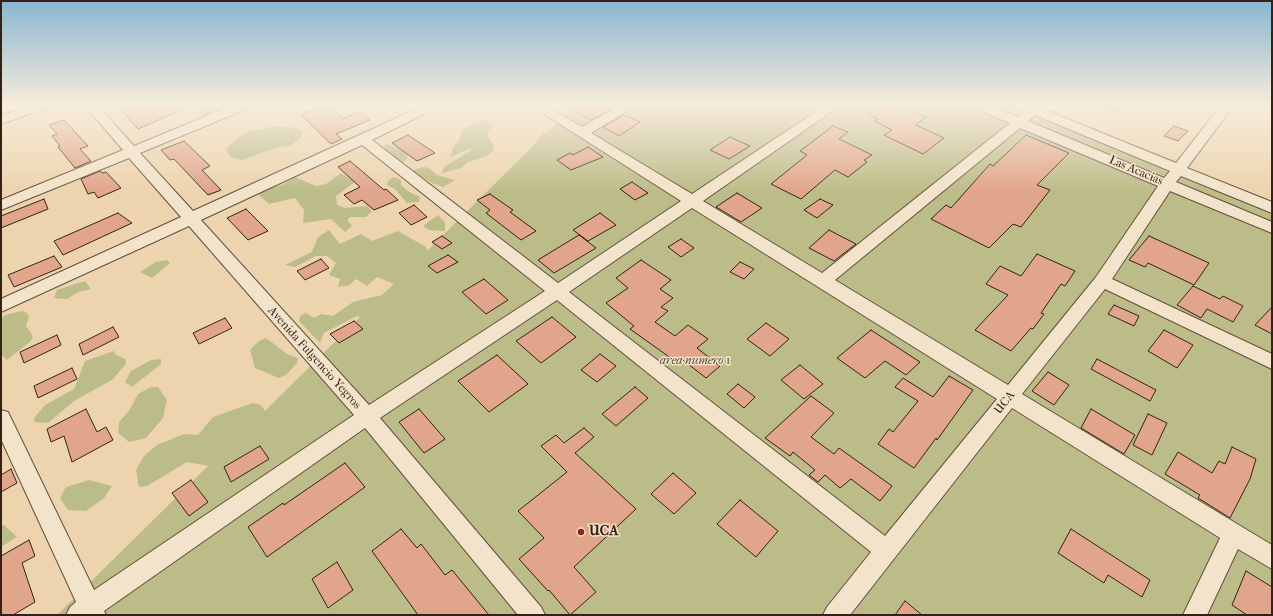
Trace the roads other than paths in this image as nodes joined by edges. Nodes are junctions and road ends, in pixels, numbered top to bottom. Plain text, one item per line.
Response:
1 (115, 134) edge
2 (173, 134) edge
3 (374, 134) edge
4 (582, 134) edge
5 (792, 134) edge
6 (1005, 134) edge
7 (1052, 134) edge
8 (1082, 134) edge
9 (1206, 134) edge
10 (363, 139) junction
11 (130, 151) junction
12 (1172, 177) junction
13 (692, 201) junction
14 (1, 205) edge
15 (1272, 208) edge
16 (190, 220) junction
17 (1272, 228) edge
18 (823, 281) junction
19 (1102, 281) junction
20 (558, 292) junction
21 (1, 306) edge
22 (1272, 362) edge
23 (1010, 397) junction
24 (367, 416) junction
25 (1, 418) edge
26 (1234, 534) junction
27 (887, 551) junction
28 (1272, 558) edge
29 (87, 612) edge
30 (533, 615) edge
31 (835, 615) edge
32 (1195, 615) edge

1 - 11 street, Avenida Fulgencio Yegros
2 - 11 street
3 - 10 street
4 - 13 street
5 - 13 street
6 - 18 street
7 - 12 street, Las Acacias
8 - 12 street, Las Acacias
9 - 12 street, UCA
10 - 16 street
10 - 20 street
11 - 14 street
11 - 16 street, Avenida Fulgencio Yegros
12 - 15 street, Las Acacias
12 - 17 street, Las Acacias
12 - 19 street, UCA
13 - 18 street
13 - 20 street
16 - 21 street
16 - 24 street, Avenida Fulgencio Yegros
18 - 23 street
19 - 22 street
19 - 23 street, UCA
20 - 24 street
20 - 27 street
23 - 26 street
23 - 27 street, UCA
24 - 29 street
24 - 30 street, Avenida Fulgencio Yegros
25 - 29 street
26 - 28 street
26 - 32 street
27 - 31 street, UCA

